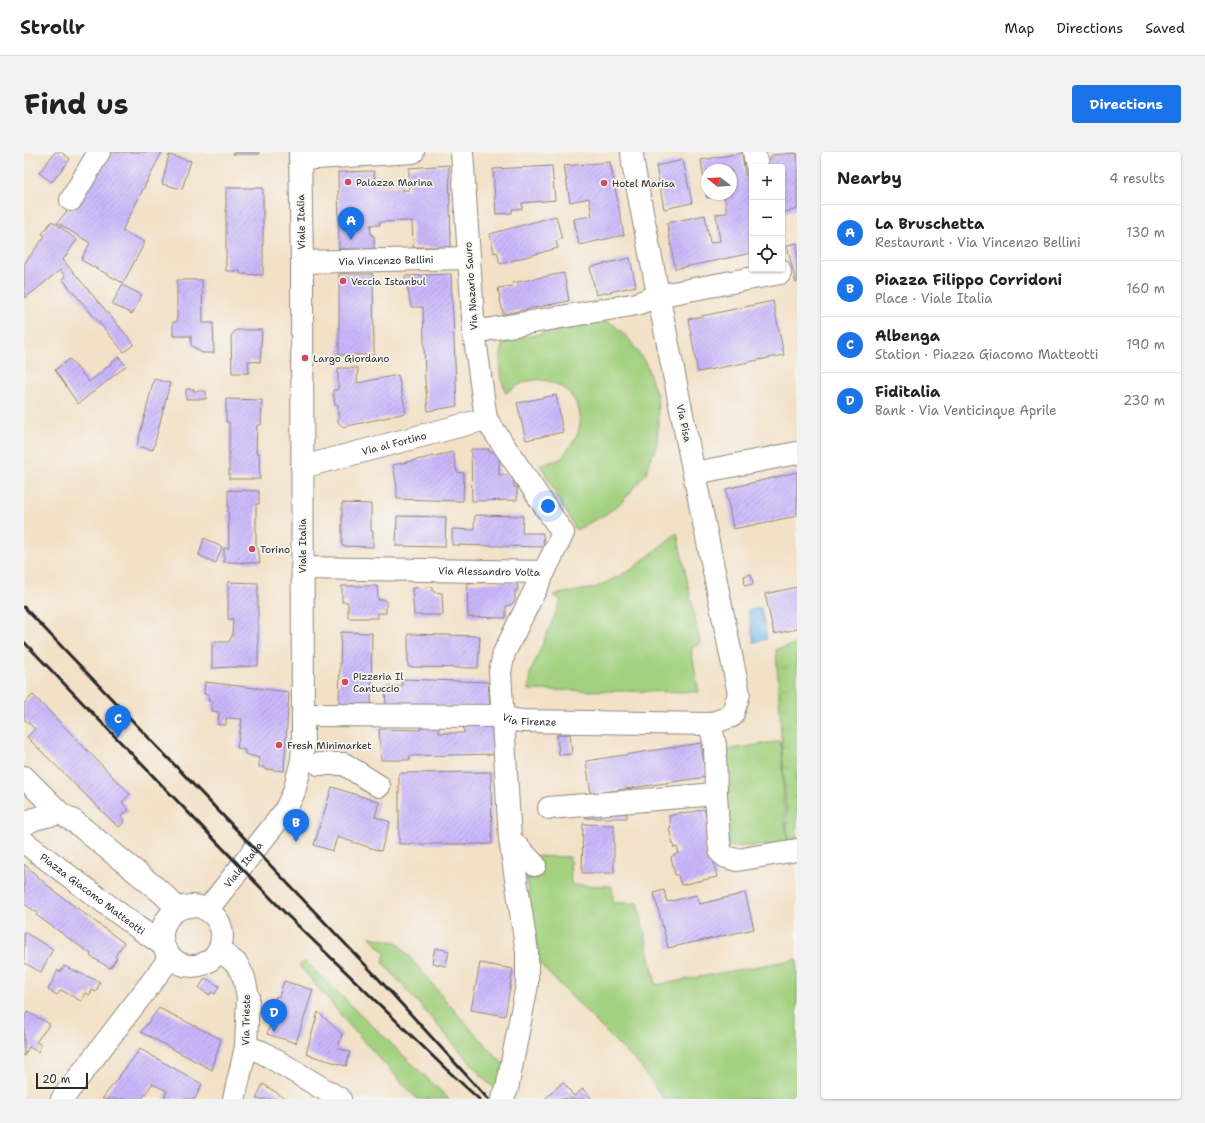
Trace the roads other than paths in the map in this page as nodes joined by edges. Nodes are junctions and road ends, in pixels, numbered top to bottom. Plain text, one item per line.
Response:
1 (99, 152) edge
2 (413, 152) edge
3 (462, 152) edge
4 (632, 152) edge
5 (754, 152) edge
6 (300, 155) edge
7 (756, 164) edge
8 (71, 200) dead end
9 (469, 258) junction
10 (302, 262) junction
11 (780, 272) edge
12 (657, 296) junction
13 (474, 332) junction
14 (486, 419) junction
15 (797, 453) edge
16 (302, 467) junction
17 (695, 474) junction
18 (302, 568) junction
19 (544, 572) junction
20 (739, 694) joint
21 (303, 715) junction
22 (503, 716) junction
23 (710, 724) junction
24 (319, 764) dead end
25 (24, 777) edge
26 (379, 786) dead end
27 (716, 794) junction
28 (548, 808) dead end
29 (60, 813) junction
30 (24, 825) edge
31 (510, 839) junction
32 (24, 842) edge
33 (797, 850) edge
34 (534, 865) dead end
35 (178, 909) junction
36 (207, 910) junction
37 (166, 950) junction
38 (219, 950) junction
39 (246, 1047) junction
40 (62, 1099) edge
41 (234, 1099) edge
42 (340, 1099) edge
43 (502, 1099) edge

1 - 8 street
2 - 6 street
3 - 9 street, Via Nazario Sauro
4 - 12 street, Via Pisa
5 - 7 street
6 - 10 street, Viale Italia
9 - 10 street, Via Vincenzo Bellini
9 - 13 street, Via Nazario Sauro
10 - 16 street, Viale Italia
11 - 12 street
12 - 13 street
12 - 17 street, Via Pisa
13 - 14 street, Via Nazario Sauro
14 - 16 street, Via al Fortino
14 - 19 street, Via Alessandro Volta
15 - 17 street
16 - 18 street, Viale Italia
17 - 20 street, Via Pisa
18 - 19 street, Via Alessandro Volta
18 - 21 street, Viale Italia
19 - 22 street
20 - 23 street, Via Firenze
21 - 22 street, Via Firenze
21 - 36 street, Viale Italia
22 - 23 street, Via Firenze
22 - 31 street
23 - 27 street
24 - 26 street
25 - 29 street
27 - 28 street
27 - 33 street
29 - 30 street
29 - 35 street
31 - 34 street
31 - 43 street
32 - 37 street, Piazza Giacomo Matteotti
35 - 36 street
35 - 37 street
36 - 38 street
37 - 38 street
37 - 40 street
38 - 39 street, Via Trieste
39 - 41 street, Via Trieste
39 - 42 street

